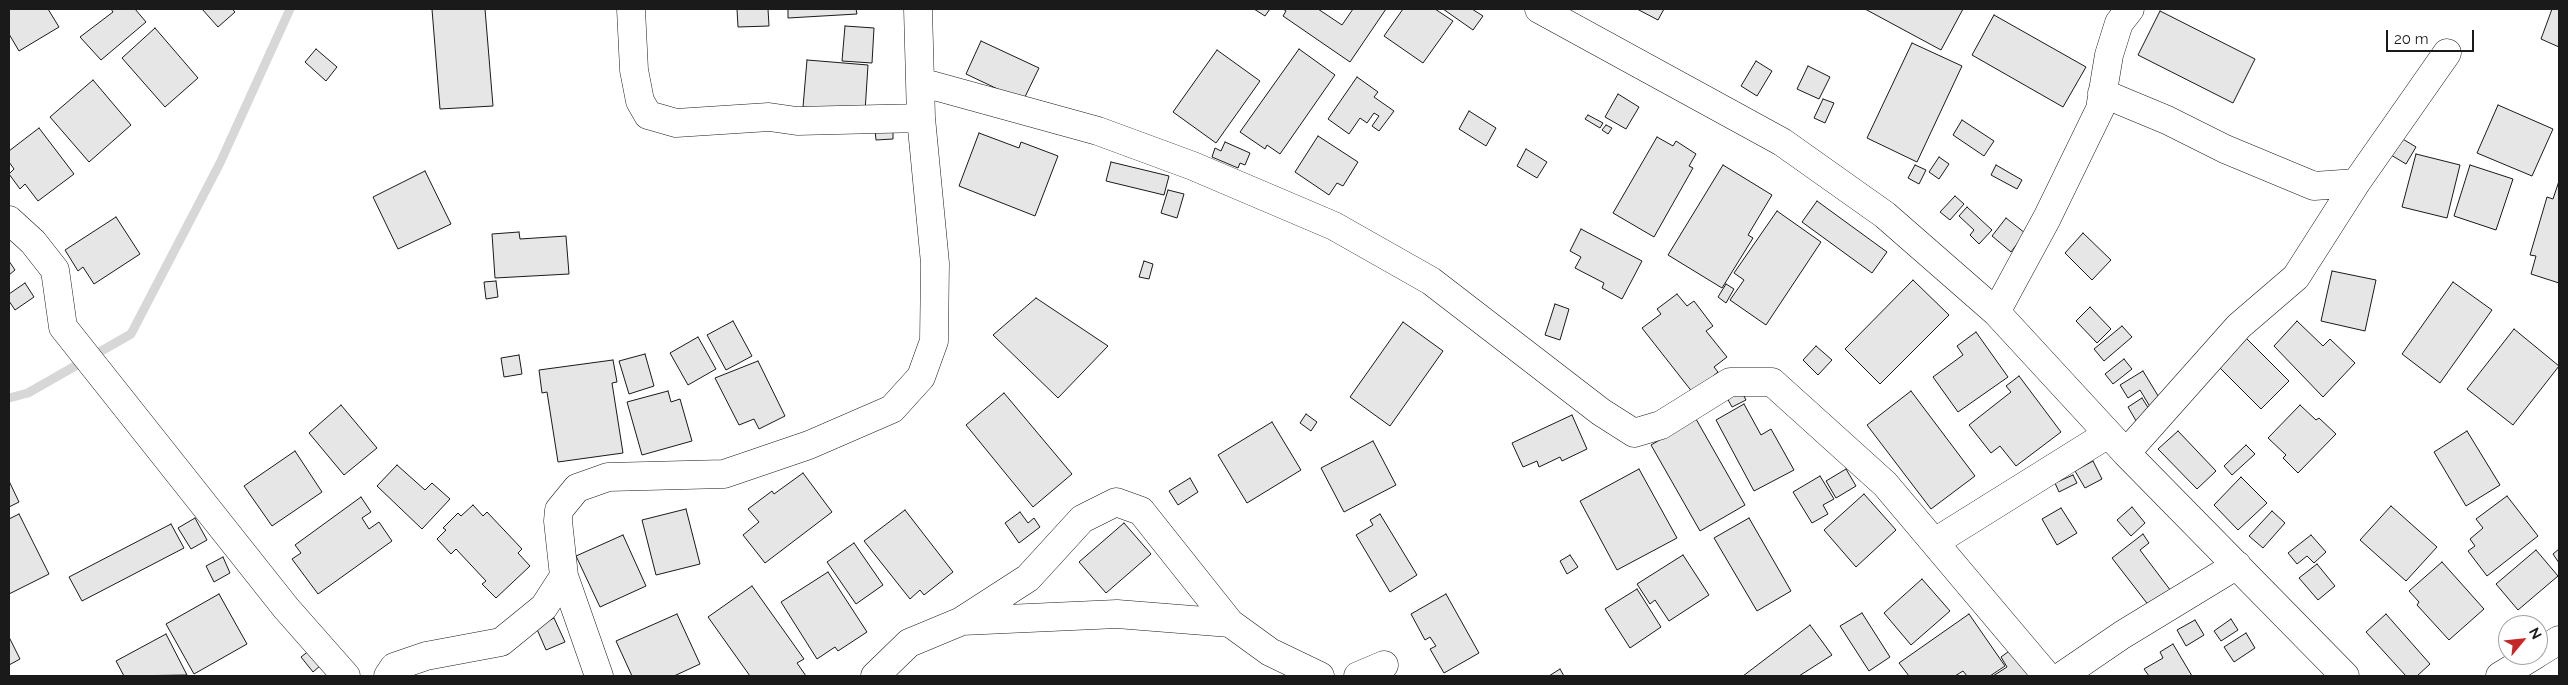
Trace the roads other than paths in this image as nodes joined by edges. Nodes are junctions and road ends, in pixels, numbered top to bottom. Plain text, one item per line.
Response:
1 (630, 9) edge
2 (918, 9) edge
3 (1539, 9) edge
4 (2130, 9) edge
5 (2447, 52) dead end
6 (920, 82) junction
7 (2102, 93) junction
8 (921, 118) junction
9 (2356, 182) junction
10 (9, 220) edge
11 (1996, 312) junction
12 (2108, 434) junction
13 (2126, 453) junction
14 (1935, 542) junction
15 (2237, 565) junction
16 (564, 576) junction
17 (962, 621) junction
18 (1230, 623) junction
19 (2559, 640) edge
20 (2548, 647) edge
21 (1384, 665) dead end
22 (2518, 665) edge
23 (346, 676) edge
24 (388, 676) edge
25 (599, 676) edge
26 (875, 676) edge
27 (1320, 676) edge
28 (1358, 676) edge
29 (2047, 676) edge
30 (2062, 676) edge
31 (2345, 676) edge
32 (2500, 676) edge

1 - 8 street
2 - 6 street
3 - 11 street
4 - 7 street
5 - 9 street
6 - 8 street
6 - 14 street
7 - 9 street
7 - 11 street
8 - 16 street
9 - 13 street
10 - 23 street
11 - 12 street
12 - 13 street
12 - 14 street
13 - 15 street
14 - 29 street
15 - 30 street
15 - 31 street
16 - 24 street
16 - 25 street
17 - 18 street
17 - 18 street
17 - 26 street
18 - 27 street
19 - 20 street
21 - 28 street
22 - 32 street

